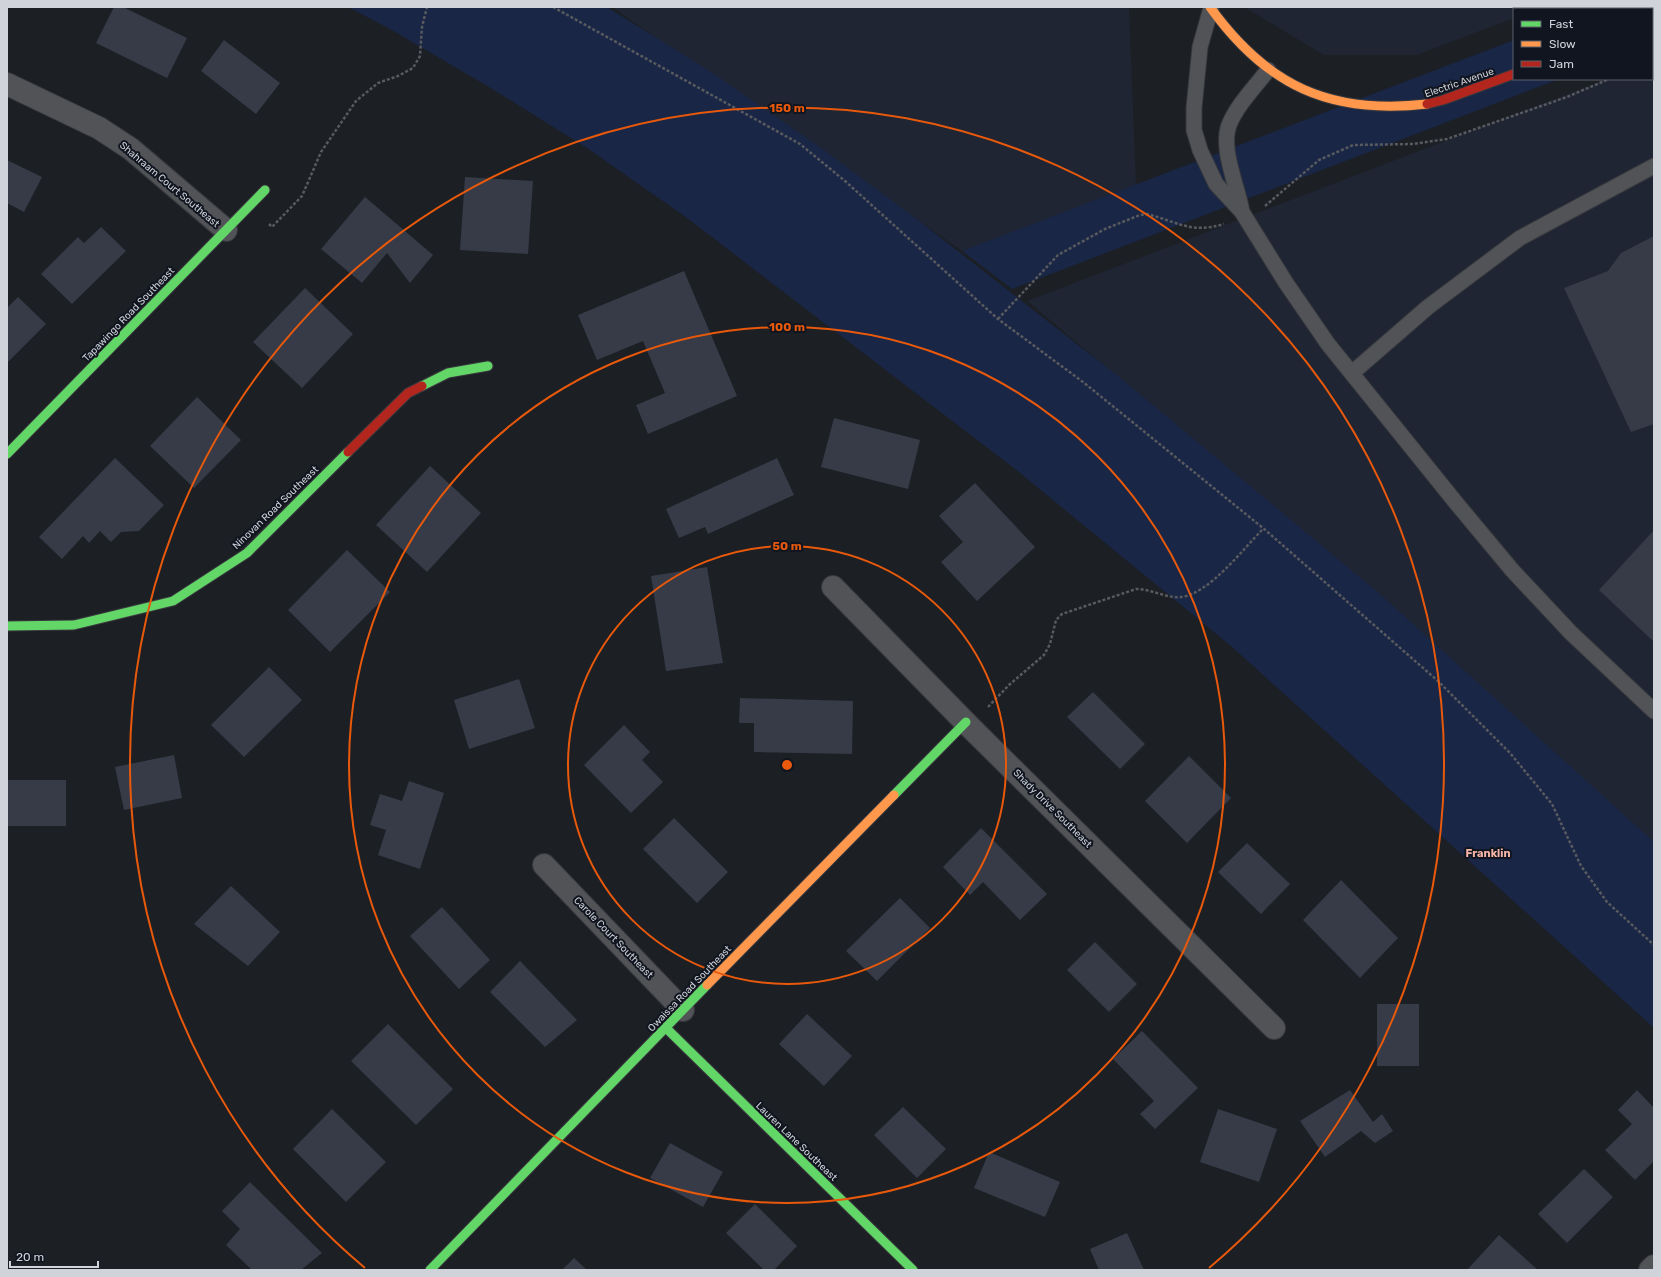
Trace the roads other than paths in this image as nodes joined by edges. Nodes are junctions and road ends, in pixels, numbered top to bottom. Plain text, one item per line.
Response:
1 (1211, 8) edge
2 (1268, 70) junction
3 (1513, 74) edge
4 (7, 84) edge
5 (1654, 166) edge
6 (265, 190) dead end
7 (1242, 212) junction
8 (226, 230) junction
9 (488, 366) dead end
10 (1352, 373) junction
11 (7, 454) edge
12 (833, 587) dead end
13 (7, 626) edge
14 (1654, 711) edge
15 (968, 725) junction
16 (544, 865) dead end
17 (683, 1010) junction
18 (666, 1028) junction
19 (1274, 1028) dead end
20 (1654, 1266) edge
21 (430, 1270) edge
22 (913, 1270) edge
23 (1650, 1270) edge

1 - 2 street, Electric Avenue
1 - 7 lane
2 - 3 street, Electric Avenue
2 - 7 lane
4 - 8 street, Shahraam Court Southeast
5 - 10 lane
6 - 8 street, Tapawingo Road Southeast
7 - 10 lane
8 - 11 street, Tapawingo Road Southeast
9 - 13 street, Ninovan Road Southeast
10 - 14 lane
12 - 15 street, Shady Drive Southeast
15 - 17 street, Owaissa Road Southeast
15 - 19 street, Shady Drive Southeast
16 - 17 street, Carole Court Southeast
17 - 18 street, Owaissa Road Southeast
18 - 21 street, Owaissa Road Southeast
18 - 22 street, Lauren Lane Southeast
20 - 23 street

